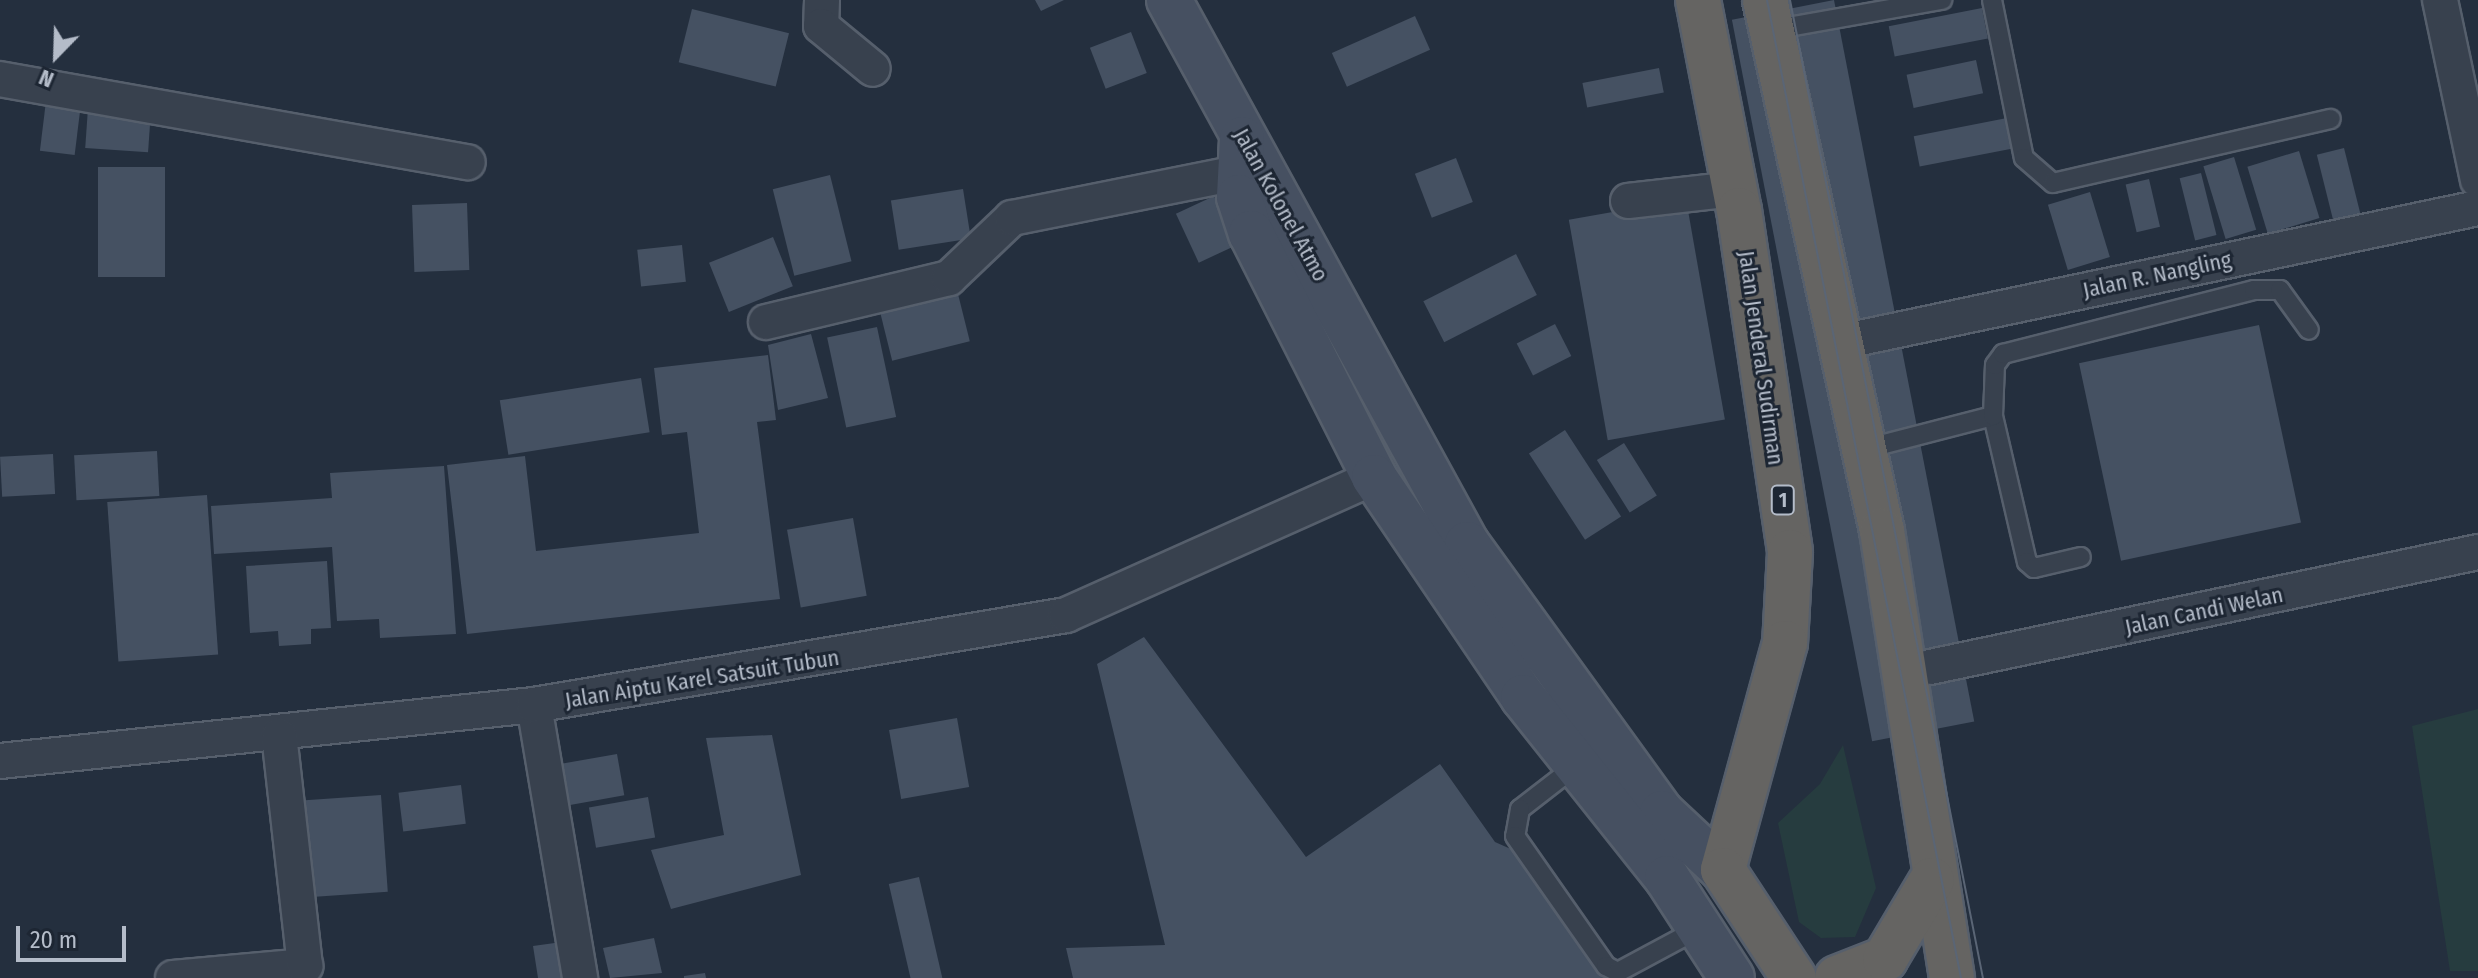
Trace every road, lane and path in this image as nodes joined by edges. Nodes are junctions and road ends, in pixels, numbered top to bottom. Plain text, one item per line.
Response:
1 (822, 0) edge
2 (1169, 0) edge
3 (1698, 0) edge
4 (1942, 0) edge
5 (1992, 0) edge
6 (2440, 0) edge
7 (1768, 15) edge
8 (873, 69) dead end
9 (0, 79) edge
10 (2331, 119) dead end
11 (1248, 161) junction
12 (468, 162) dead end
13 (2478, 180) edge
14 (1735, 189) junction
15 (1628, 201) dead end
16 (2478, 208) edge
17 (766, 322) dead end
18 (2309, 330) dead end
19 (1836, 343) junction
20 (1993, 416) junction
21 (1862, 450) junction
22 (1374, 477) junction
23 (2478, 552) edge
24 (2081, 557) dead end
25 (1930, 667) dead end
26 (534, 705) junction
27 (279, 735) junction
28 (0, 761) edge
29 (1577, 765) junction
30 (1723, 870) junction
31 (1932, 880) junction
32 (1700, 928) junction
33 (307, 972) edge
34 (1803, 975) edge
35 (173, 978) edge
36 (580, 978) edge
37 (1732, 978) edge
38 (1837, 978) edge
39 (1952, 978) edge

1 - 8 street
2 - 11 main road, Jalan Kolonel Atmo
3 - 14 highway, Jalan Jenderal Sudirman / 1
4 - 7 lane
5 - 10 lane
6 - 13 street
7 - 19 highway
9 - 12 street
11 - 17 street
11 - 22 main road
11 - 30 main road, Jalan Kolonel Atmo
14 - 15 street
14 - 30 highway, Jalan Jenderal Sudirman / 1
16 - 19 street, Jalan R. Nangling
18 - 20 lane
19 - 21 highway
20 - 21 lane
20 - 24 lane
21 - 31 highway
22 - 26 street, Jalan Aiptu Karel Satsuit Tubun
22 - 29 main road
23 - 25 street, Jalan Candi Welan
26 - 27 street, Jalan Aiptu Karel Satsuit Tubun
26 - 36 street
27 - 28 street, Jalan Aiptu Karel Satsuit Tubun
27 - 33 street
29 - 32 main road
29 - 32 lane
30 - 34 highway
31 - 38 highway
31 - 39 highway
32 - 37 main road
33 - 35 street

